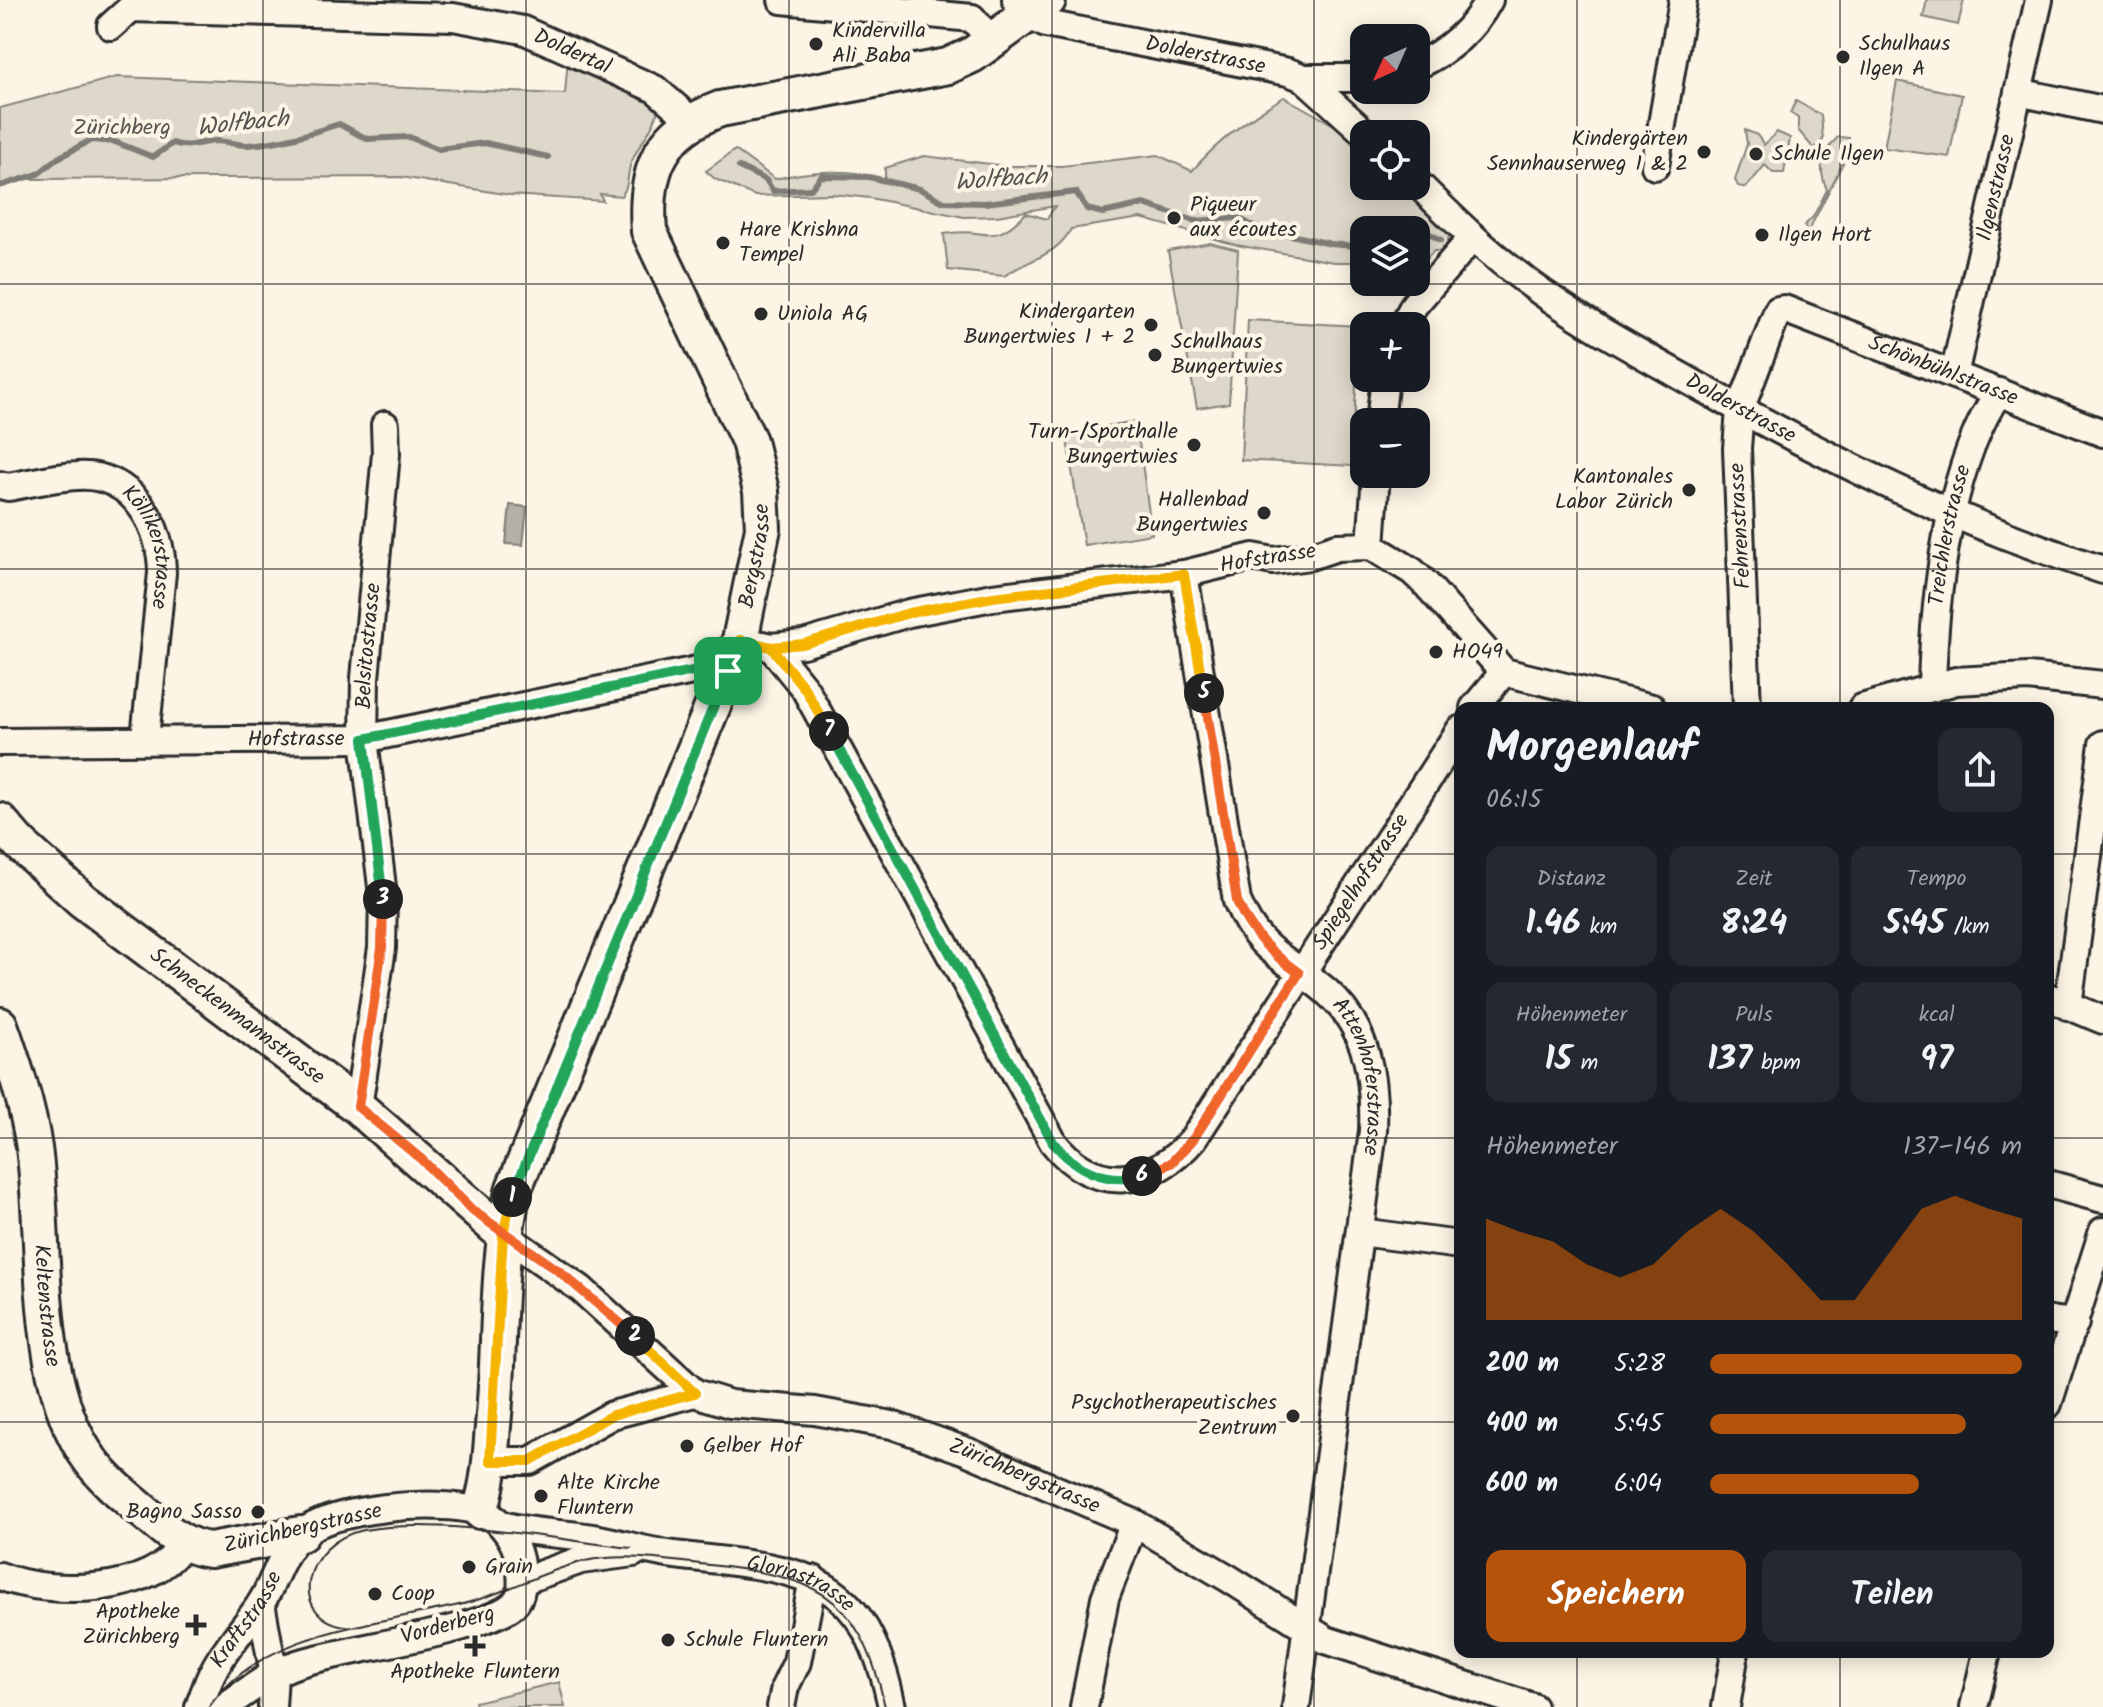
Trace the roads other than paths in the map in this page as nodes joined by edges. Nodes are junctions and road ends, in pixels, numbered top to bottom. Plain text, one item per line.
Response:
1 (782, 0) edge
2 (1489, 0) edge
3 (1683, 0) edge
4 (2039, 0) edge
5 (1030, 5) edge
6 (111, 26) dead end
7 (992, 41) junction
8 (1430, 60) edge
9 (1304, 78) junction
10 (1350, 78) edge
11 (2018, 92) junction
12 (2103, 110) edge
13 (691, 120) junction
14 (1350, 120) edge
15 (1655, 166) dead end
16 (1430, 196) edge
17 (1473, 237) junction
18 (1784, 309) joint
19 (1410, 312) edge
20 (1954, 375) junction
21 (1999, 392) junction
22 (1740, 410) junction
23 (385, 425) dead end
24 (2103, 433) edge
25 (0, 485) edge
26 (1375, 488) edge
27 (1951, 514) junction
28 (1371, 546) junction
29 (2103, 570) edge
30 (1184, 574) junction
31 (746, 653) junction
32 (1504, 672) junction
33 (2103, 685) edge
34 (1932, 688) junction
35 (1479, 702) edge
36 (1627, 702) edge
37 (1747, 702) edge
38 (1883, 702) edge
39 (145, 738) junction
40 (364, 739) junction
41 (1454, 740) edge
42 (0, 742) edge
43 (2103, 744) edge
44 (0, 821) edge
45 (1299, 973) junction
46 (2058, 1002) edge
47 (2103, 1020) edge
48 (0, 1025) edge
49 (358, 1107) junction
50 (2054, 1186) edge
51 (2103, 1199) edge
52 (2103, 1231) edge
53 (1360, 1232) junction
54 (503, 1234) junction
55 (1454, 1244) edge
56 (2054, 1321) edge
57 (2075, 1323) junction
58 (2054, 1386) edge
59 (695, 1393) junction
60 (490, 1461) junction
61 (491, 1518) junction
62 (1134, 1523) junction
63 (301, 1534) junction
64 (183, 1543) junction
65 (641, 1551) junction
66 (0, 1576) edge
67 (813, 1579) junction
68 (522, 1581) junction
69 (261, 1603) junction
70 (1309, 1628) junction
71 (1734, 1658) edge
72 (1986, 1658) edge
73 (274, 1675) junction
74 (199, 1707) edge
75 (224, 1707) edge
76 (272, 1707) edge
77 (781, 1707) edge
78 (892, 1707) edge
79 (1084, 1707) edge
80 (1296, 1707) edge
81 (1533, 1707) edge
82 (1726, 1707) edge
83 (1974, 1707) edge

1 - 7 street
2 - 8 street
3 - 15 street
4 - 11 street, Ilgenstrasse
5 - 7 main road, Bergstrasse
5 - 9 street, Dolderstrasse
6 - 13 street, Doldertal
7 - 13 main road, Bergstrasse
9 - 10 street
9 - 14 street, Dolderstrasse
11 - 12 street
11 - 20 street, Ilgenstrasse
13 - 31 main road, Bergstrasse
16 - 17 street, Dolderstrasse
17 - 19 street
17 - 22 street, Dolderstrasse
18 - 20 street, Schönbühlstrasse
18 - 22 street, Fehrenstrasse
20 - 21 street, Schönbühlstrasse
21 - 24 street, Schönbühlstrasse
21 - 27 street, Treichlerstrasse
22 - 27 street, Dolderstrasse
22 - 37 street, Fehrenstrasse
23 - 40 street, Belsitostrasse
25 - 39 street, Köllikerstrasse
26 - 28 street
27 - 29 street, Dolderstrasse
27 - 34 street, Treichlerstrasse
28 - 30 street, Hofstrasse
28 - 32 street
30 - 31 street, Hofstrasse
30 - 45 street, Attenhoferstrasse
31 - 40 street, Hofstrasse
31 - 45 street, Spiegelhofstrasse
31 - 54 main road, Bergstrasse
32 - 35 street
32 - 36 street
33 - 34 street
34 - 38 street
39 - 40 street, Hofstrasse
39 - 42 street, Hofstrasse
40 - 49 street, Belsitostrasse
41 - 45 street, Spiegelhofstrasse
43 - 46 street
44 - 49 main road, Schneckenmannstrasse
45 - 53 street, Attenhoferstrasse
46 - 47 street
48 - 64 main road, Keltenstrasse
49 - 54 main road, Schneckenmannstrasse
50 - 51 street
52 - 57 street
53 - 55 street
53 - 70 street, Attenhoferstrasse
54 - 59 street, Schneckenmannstrasse
54 - 60 main road, Bergstrasse
56 - 57 street
57 - 58 street
59 - 60 street
59 - 62 street, Zürichbergstrasse
60 - 61 main road, Bergstrasse
61 - 63 street, Zürichbergstrasse
61 - 65 street, Gloriastrasse
61 - 68 street
62 - 70 street, Zürichbergstrasse
62 - 79 street
63 - 64 main road, Zürichbergstrasse
63 - 69 street, Kraftstrasse
64 - 66 street
65 - 67 street, Gloriastrasse
65 - 68 street, Gloriastrasse
67 - 77 street
67 - 78 street, Gloriastrasse
68 - 73 street, Vorderberg
69 - 73 street
69 - 74 street, Kraftstrasse
70 - 80 street, Attenhoferstrasse
70 - 81 street, Zürichbergstrasse
71 - 82 street
72 - 83 street
73 - 75 street, Kraftstrasse
73 - 76 street

